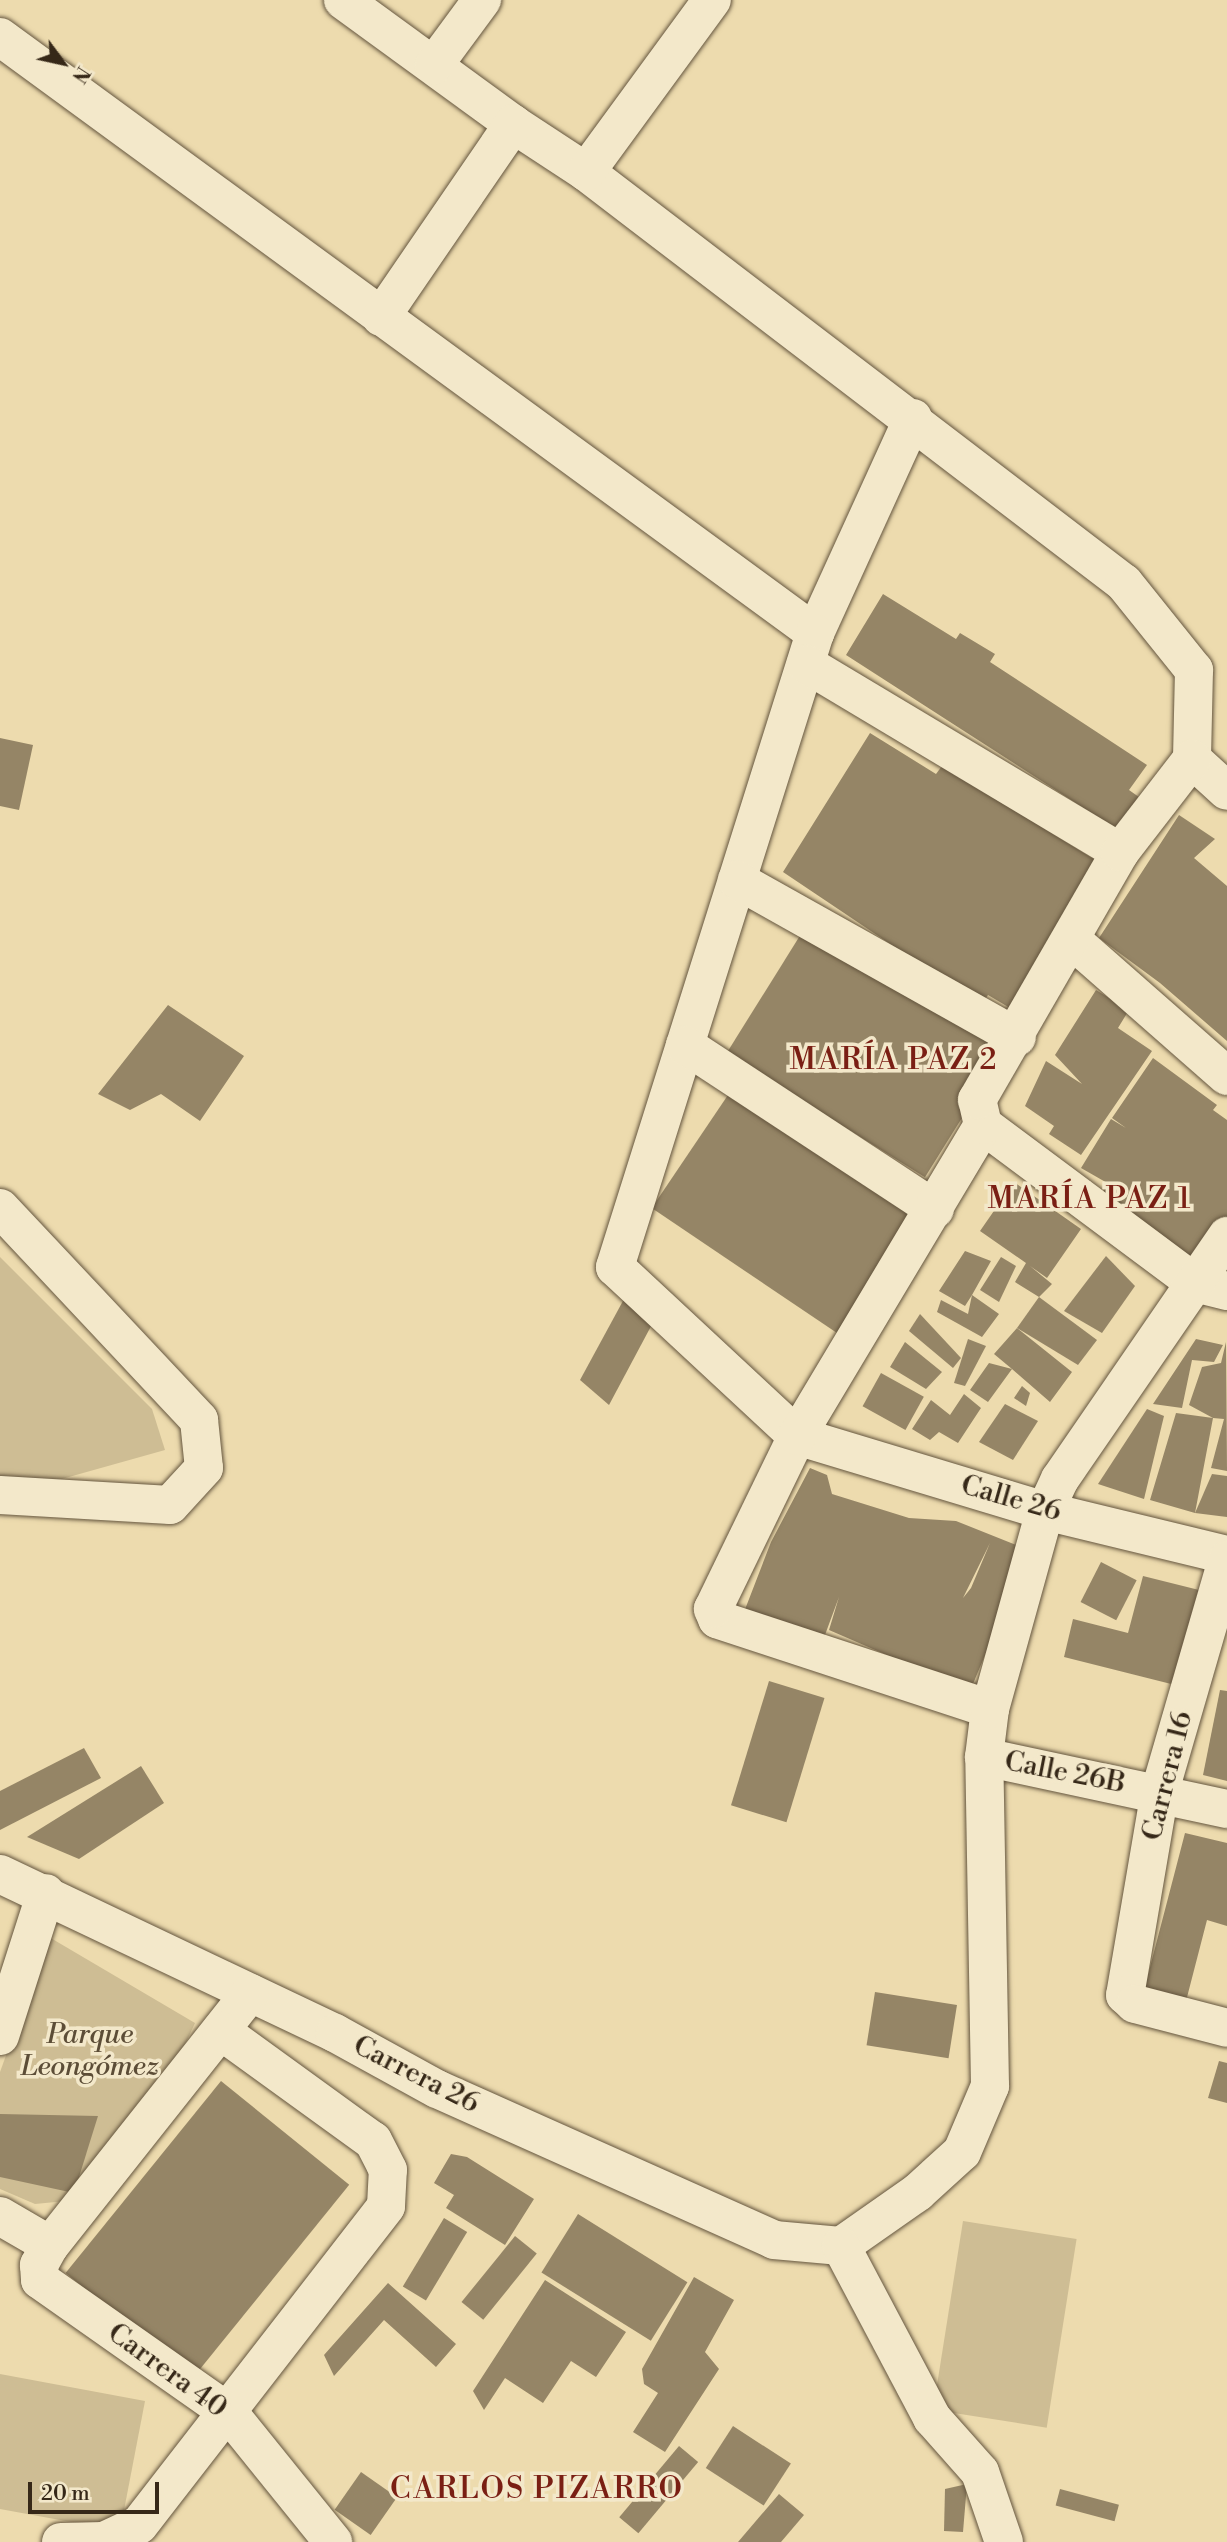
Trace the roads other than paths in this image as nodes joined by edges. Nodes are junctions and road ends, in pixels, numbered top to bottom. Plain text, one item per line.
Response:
1 (343, 0) edge
2 (482, 0) edge
3 (712, 0) edge
4 (0, 37) edge
5 (434, 65) junction
6 (513, 124) junction
7 (586, 172) junction
8 (381, 317) junction
9 (914, 418) junction
10 (811, 648) junction
11 (1192, 760) junction
12 (1227, 790) edge
13 (1121, 852) junction
14 (737, 880) junction
15 (1072, 940) junction
16 (1017, 1037) junction
17 (685, 1045) junction
18 (1227, 1076) edge
19 (983, 1125) junction
20 (0, 1208) edge
21 (935, 1209) junction
22 (1227, 1236) edge
23 (1211, 1287) edge
24 (797, 1436) junction
25 (0, 1495) edge
26 (1045, 1511) junction
27 (1227, 1558) edge
28 (990, 1709) junction
29 (984, 1756) junction
30 (1160, 1791) junction
31 (1227, 1809) edge
32 (0, 1874) edge
33 (46, 1893) junction
34 (250, 1993) junction
35 (1227, 2028) edge
36 (221, 2031) junction
37 (0, 2036) edge
38 (0, 2216) edge
39 (841, 2246) junction
40 (45, 2262) junction
41 (229, 2413) junction
42 (61, 2542) edge
43 (333, 2542) edge
44 (1004, 2542) edge

1 - 5 street
2 - 5 street
3 - 7 street
4 - 8 street
5 - 6 street
6 - 7 street
6 - 8 street
7 - 9 street
8 - 10 street
9 - 10 street
9 - 11 street
10 - 13 street
10 - 14 street
11 - 12 street
11 - 13 street
13 - 15 street
14 - 16 street
14 - 17 street
15 - 16 street
15 - 18 street
16 - 19 street
17 - 21 street
17 - 24 street
19 - 21 street
19 - 23 street
20 - 25 street
21 - 24 street
22 - 23 street
23 - 26 street
24 - 26 street, Calle 26
24 - 28 street
26 - 27 street, Calle 26
26 - 28 street
27 - 30 street, Carrera 16
28 - 29 street
29 - 30 street, Calle 26B
29 - 39 street
30 - 31 street, Calle 26B
30 - 35 street, Carrera 16
32 - 33 street, Carrera 26
33 - 34 street, Carrera 26
33 - 37 street
34 - 36 street
34 - 39 street, Carrera 26
36 - 40 street
36 - 41 street
38 - 40 street, Carrera 40
39 - 44 street
40 - 41 street, Carrera 40
41 - 42 street
41 - 43 street, Carrera 40

